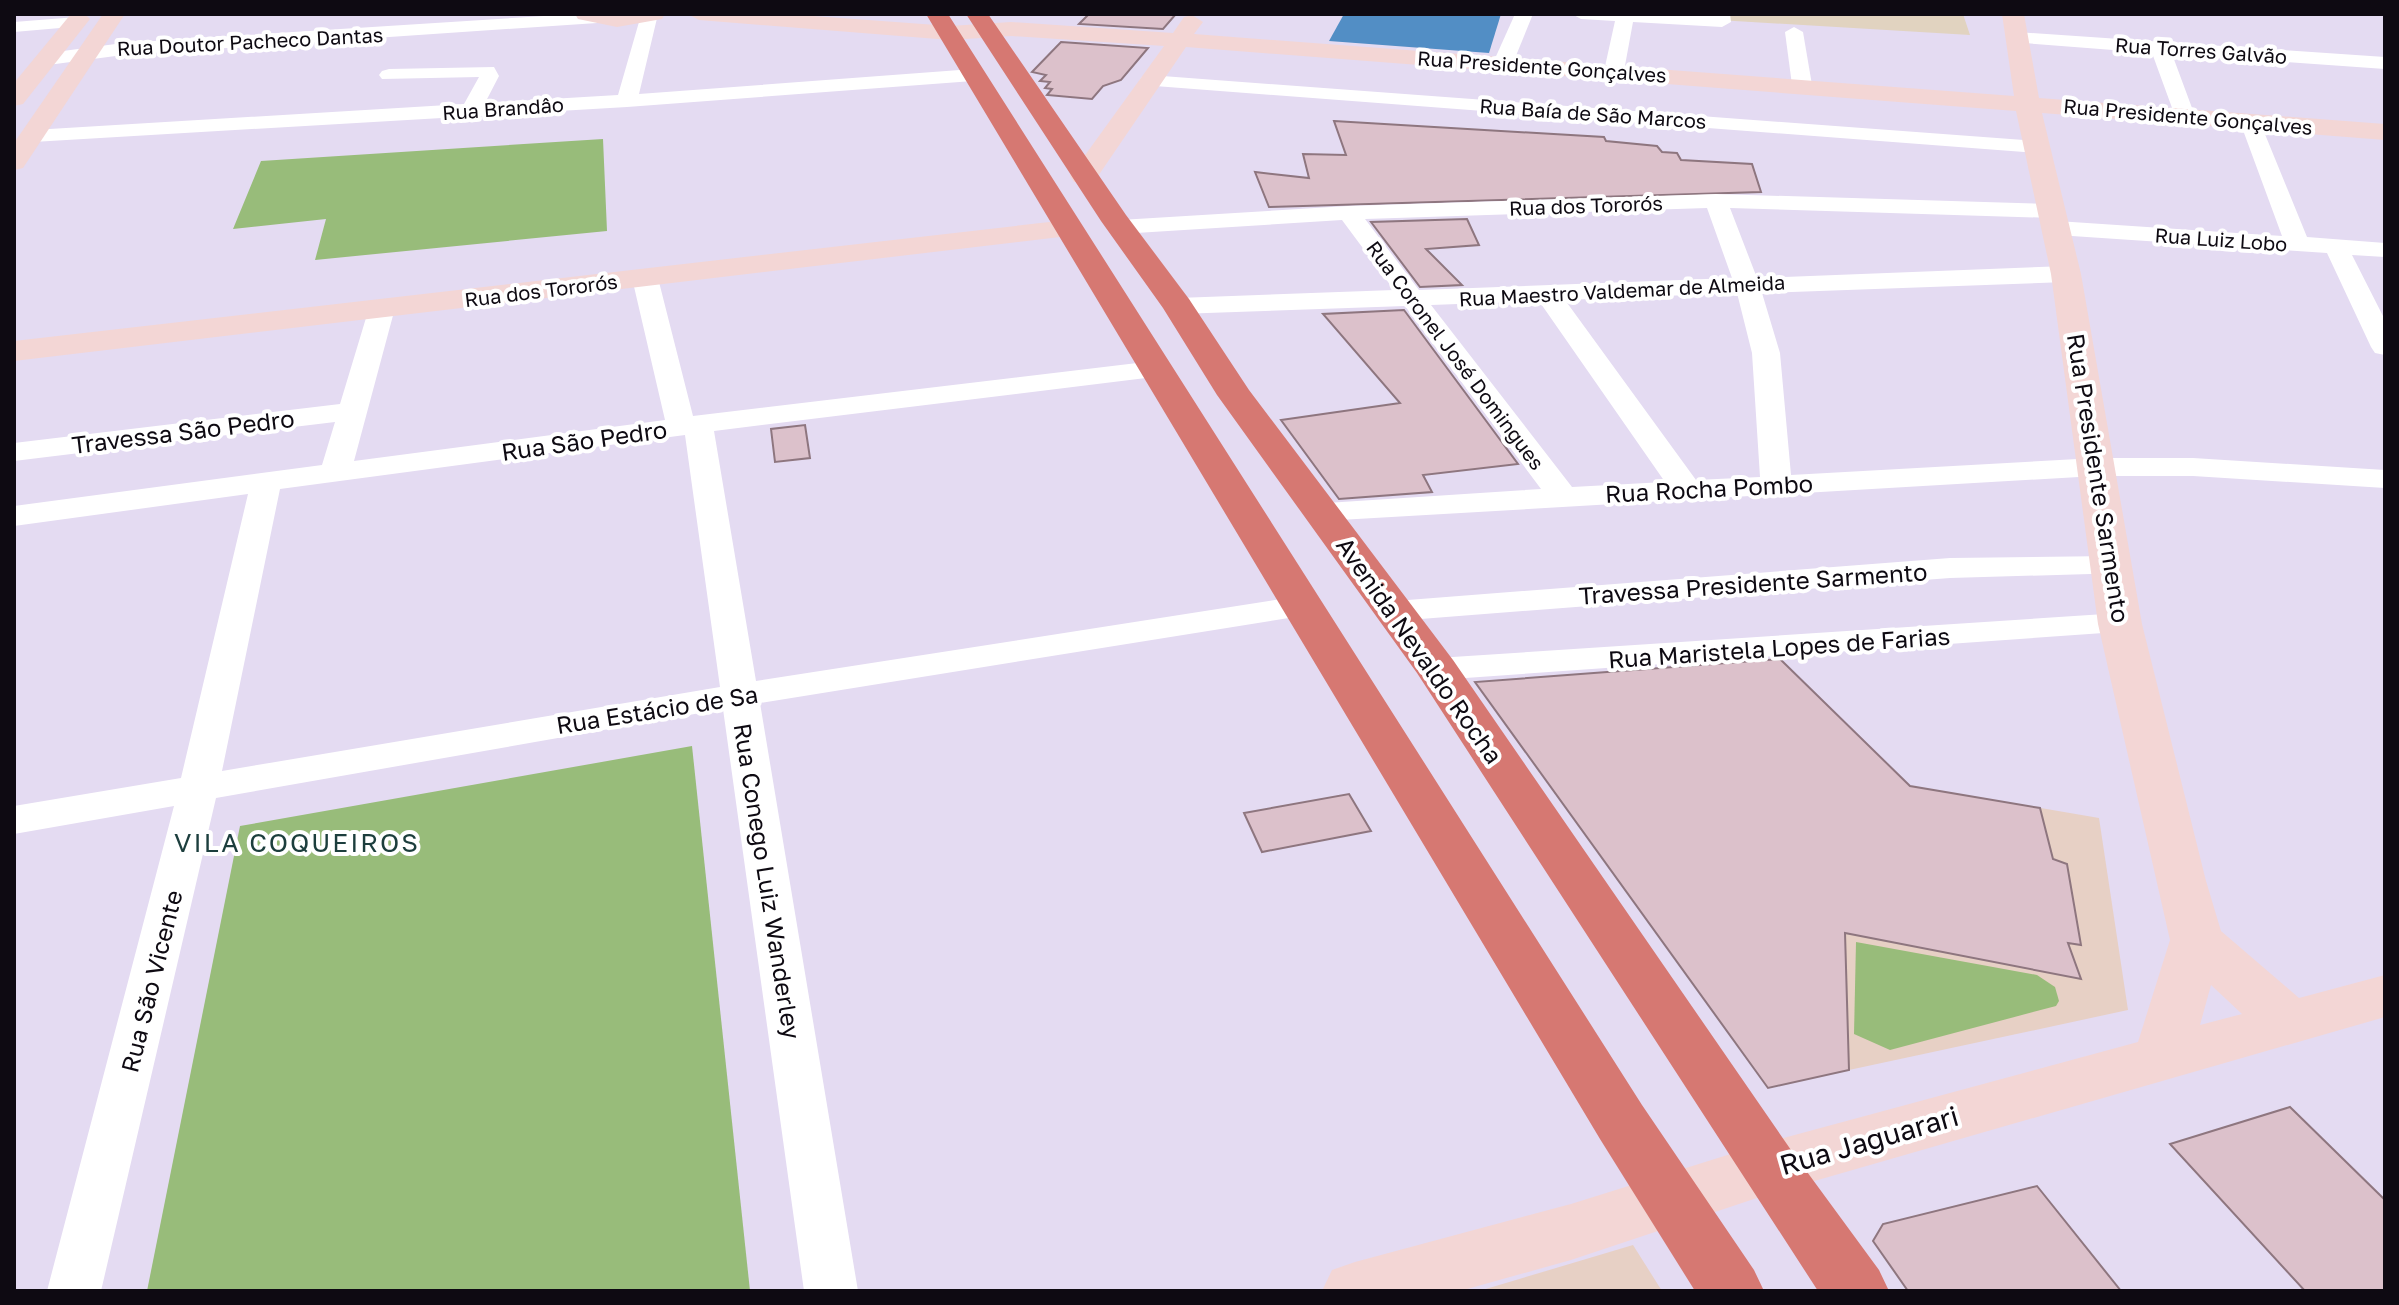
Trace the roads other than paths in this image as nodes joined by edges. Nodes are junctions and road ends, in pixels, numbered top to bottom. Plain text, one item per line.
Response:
1 (114, 14) edge
2 (699, 14) edge
3 (1198, 14) edge
4 (1524, 14) edge
5 (1581, 14) edge
6 (1721, 14) edge
7 (652, 15) edge
8 (592, 16) edge
9 (80, 18) edge
10 (1624, 21) dead end
11 (983, 22) edge
12 (417, 23) edge
13 (944, 24) edge
14 (2015, 26) edge
15 (14, 27) edge
16 (1794, 32) dead end
17 (1179, 40) junction
18 (2160, 48) junction
19 (87, 52) junction
20 (48, 59) junction
21 (1503, 63) junction
22 (2385, 63) edge
23 (1614, 71) junction
24 (389, 75) junction
25 (973, 75) junction
26 (1149, 81) junction
27 (1802, 85) junction
28 (14, 99) edge
29 (627, 101) junction
30 (2027, 103) junction
31 (471, 110) junction
32 (2185, 116) junction
33 (369, 117) junction
34 (2250, 122) junction
35 (2385, 132) edge
36 (33, 136) junction
37 (2037, 147) junction
38 (14, 162) edge
39 (1084, 176) junction
40 (1716, 201) junction
41 (1348, 213) junction
42 (2055, 220) junction
43 (1120, 227) junction
44 (1067, 229) junction
45 (2297, 244) junction
46 (2336, 247) junction
47 (2385, 250) edge
48 (2066, 274) junction
49 (645, 278) junction
50 (1748, 284) junction
51 (1547, 293) junction
52 (1415, 299) junction
53 (1178, 306) junction
54 (382, 308) junction
55 (2385, 347) edge
56 (14, 351) edge
57 (1154, 369) junction
58 (353, 411) junction
59 (690, 426) junction
60 (14, 452) edge
61 (2096, 467) junction
62 (335, 474) junction
63 (2385, 479) edge
64 (1776, 483) junction
65 (266, 484) junction
66 (1686, 489) junction
67 (1563, 497) junction
68 (1322, 511) junction
69 (14, 516) edge
70 (2112, 566) junction
71 (1301, 606) junction
72 (1395, 611) junction
73 (2120, 624) junction
74 (1437, 669) junction
75 (739, 695) junction
76 (199, 786) junction
77 (14, 820) edge
78 (2197, 940) junction
79 (2385, 996) edge
80 (2289, 1023) junction
81 (2162, 1058) junction
82 (1769, 1168) junction
83 (1672, 1199) junction
84 (74, 1291) edge
85 (831, 1291) edge
86 (1355, 1291) edge
87 (1731, 1291) edge
88 (1856, 1291) edge

1 - 19 street
2 - 13 street, Rua Presidente Gonçalves
3 - 17 street
4 - 21 street
5 - 6 street
7 - 8 street
7 - 29 street
8 - 12 street, Rua Doutor Pacheco Dantas
9 - 15 street
9 - 20 street
10 - 23 street
11 - 13 street, Rua Presidente Gonçalves
11 - 17 street, Rua Presidente Gonçalves
11 - 39 highway, Avenida Nevaldo Rocha
12 - 19 street, Rua Doutor Pacheco Dantas
12 - 24 street
13 - 25 highway
14 - 18 street, Rua Torres Galvão
14 - 30 street, Rua Presidente Sarmento
16 - 27 street
17 - 21 street, Rua Presidente Gonçalves
17 - 26 street
18 - 22 street, Rua Torres Galvão
18 - 32 street
19 - 20 street, Rua Doutor Pacheco Dantas
19 - 36 street
20 - 28 street
21 - 23 street, Rua Presidente Gonçalves
23 - 27 street, Rua Presidente Gonçalves
24 - 31 street
24 - 33 street
25 - 29 street, Rua Brandâo
25 - 44 highway
26 - 37 street, Rua Baía de São Marcos
26 - 39 street
27 - 30 street, Rua Presidente Gonçalves
29 - 31 street, Rua Brandâo
30 - 32 street, Rua Presidente Gonçalves
30 - 37 street, Rua Presidente Sarmento
31 - 33 street, Rua Brandâo
32 - 34 street, Rua Presidente Gonçalves
33 - 36 street, Rua Brandâo
34 - 35 street, Rua Presidente Gonçalves
34 - 45 street
36 - 38 street
37 - 42 street, Rua Presidente Sarmento
39 - 43 highway, Avenida Nevaldo Rocha
40 - 41 street, Rua dos Tororós
40 - 42 street, Rua dos Tororós
40 - 50 street
41 - 43 street, Rua dos Tororós
41 - 52 street, Rua Coronel José Domingues
42 - 45 street, Rua Luiz Lobo
42 - 48 street, Rua Presidente Sarmento
43 - 53 highway, Avenida Nevaldo Rocha
44 - 49 street, Rua dos Tororós
44 - 57 highway
45 - 46 street, Rua Luiz Lobo
46 - 47 street, Rua Luiz Lobo
46 - 55 street
48 - 50 street, Rua Maestro Valdemar de Almeida
48 - 61 street, Rua Presidente Sarmento
49 - 54 street, Rua dos Tororós
49 - 59 street, Rua Conego Luiz Wanderley
50 - 51 street, Rua Maestro Valdemar de Almeida
50 - 64 street
51 - 52 street, Rua Maestro Valdemar de Almeida
51 - 66 street
52 - 53 street, Rua Maestro Valdemar de Almeida
52 - 67 street, Rua Coronel José Domingues
53 - 68 highway, Avenida Nevaldo Rocha
54 - 56 street, Rua dos Tororós
54 - 58 street
57 - 59 street, Rua São Pedro
57 - 71 highway
58 - 60 street, Travessa São Pedro
58 - 62 street
59 - 62 street, Rua São Pedro
59 - 75 street, Rua Conego Luiz Wanderley
61 - 63 street, Rua Rocha Pombo
61 - 64 street, Rua Rocha Pombo
61 - 70 street, Rua Presidente Sarmento
62 - 65 street, Rua São Pedro
64 - 66 street, Rua Rocha Pombo
65 - 69 street, Rua São Pedro
65 - 76 street, Rua São Vicente
66 - 67 street, Rua Rocha Pombo
67 - 68 street, Rua Rocha Pombo
68 - 72 highway, Avenida Nevaldo Rocha
70 - 72 street, Travessa Presidente Sarmento
70 - 73 street, Rua Presidente Sarmento
71 - 75 street, Rua Estácio de Sa
71 - 83 highway
72 - 74 highway, Avenida Nevaldo Rocha
73 - 74 street, Rua Maristela Lopes de Farias
73 - 78 street, Rua Presidente Sarmento
74 - 82 highway, Avenida Nevaldo Rocha
75 - 76 street, Rua Estácio de Sa
75 - 85 street, Rua Conego Luiz Wanderley
76 - 77 street, Rua Estácio de Sa
76 - 84 street, Rua São Vicente
78 - 80 street
78 - 81 street
79 - 80 street, Rua Jaguarari
80 - 81 street, Rua Jaguarari
81 - 82 street, Rua Jaguarari
82 - 83 street, Rua Jaguarari
82 - 88 highway, Avenida Nevaldo Rocha
83 - 86 street, Rua Jaguarari
83 - 87 highway

